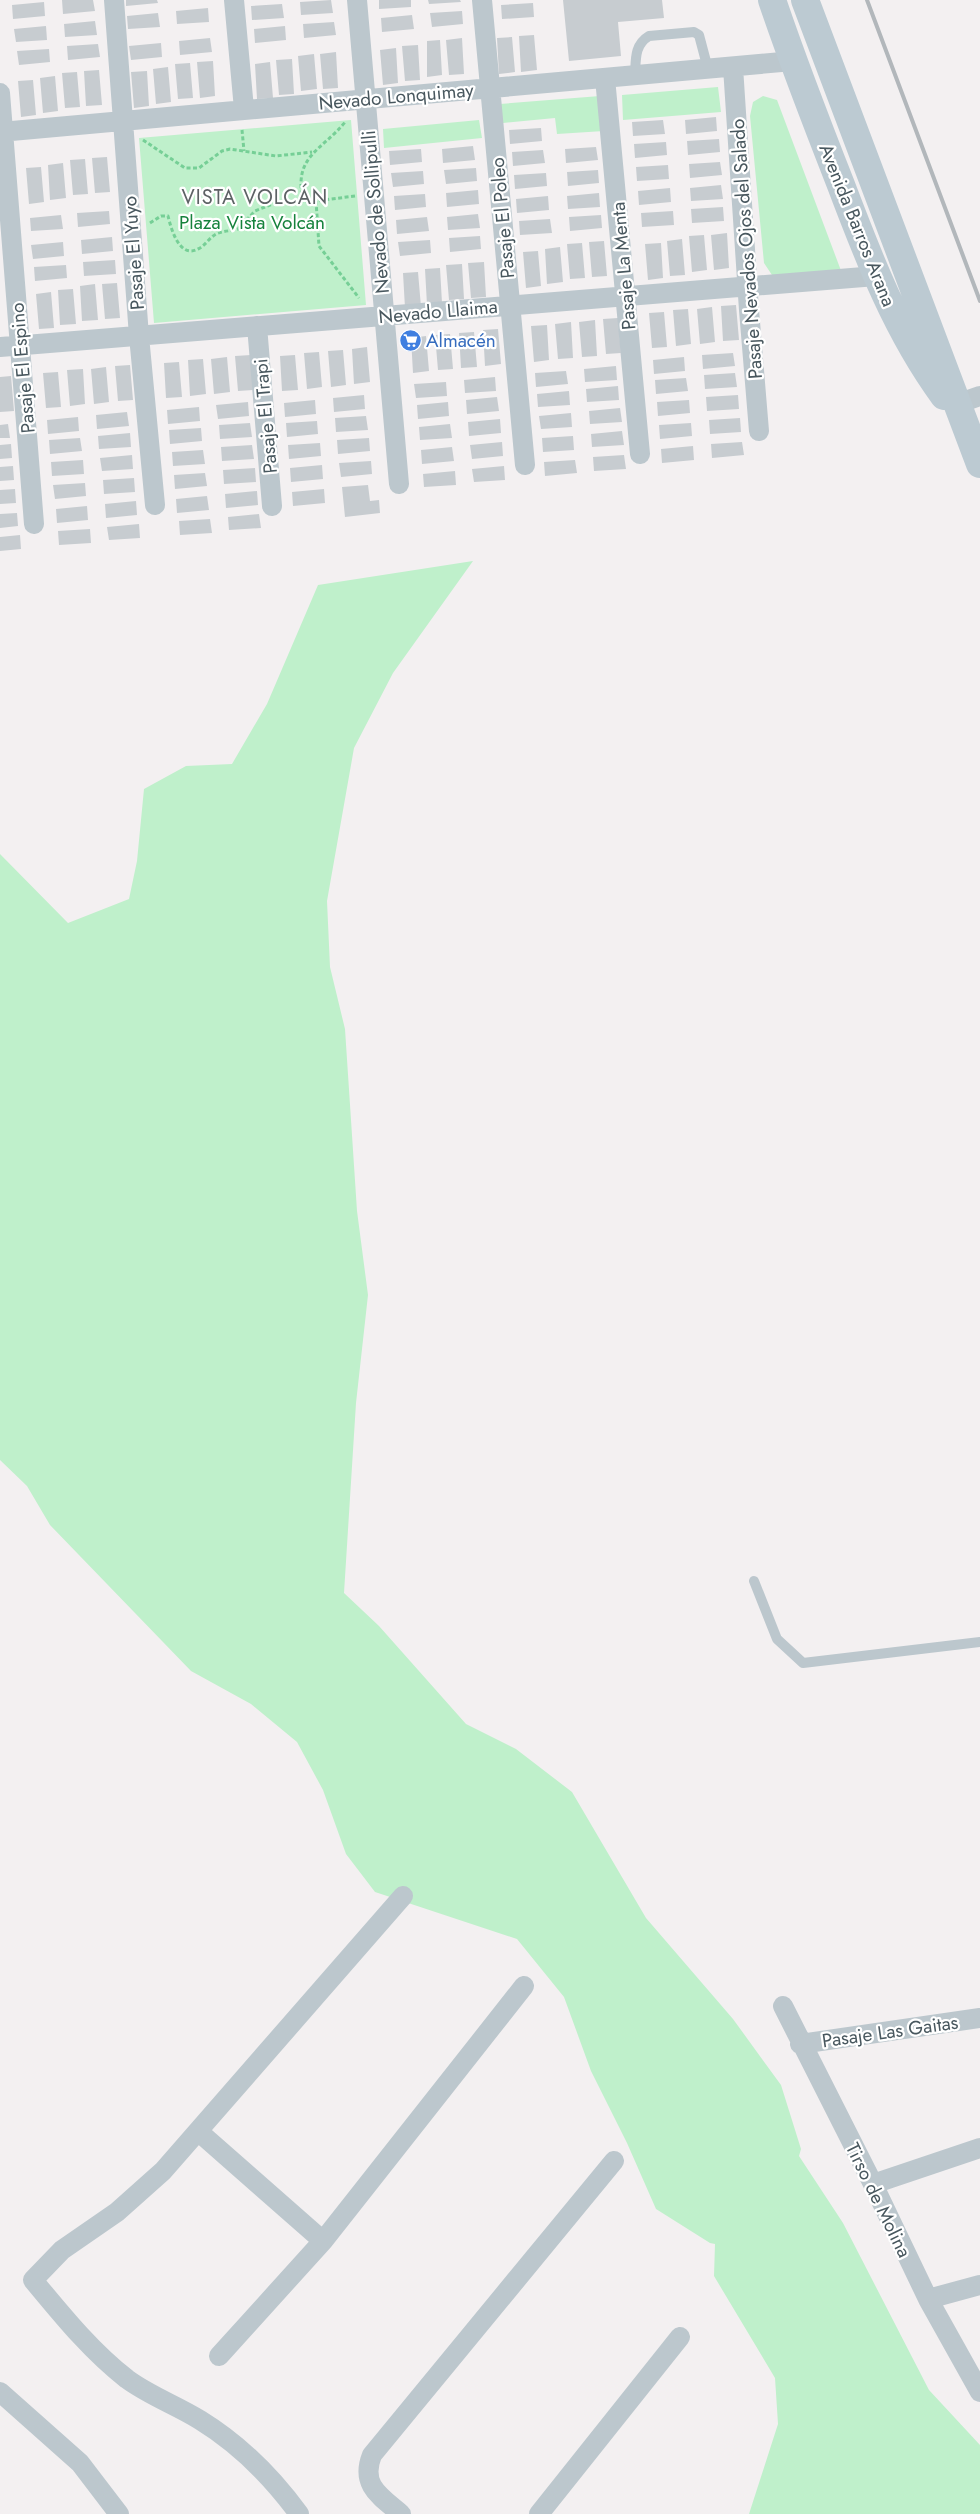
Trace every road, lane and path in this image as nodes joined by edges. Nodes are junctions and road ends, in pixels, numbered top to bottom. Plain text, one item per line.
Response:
1 (114, 0) edge
2 (234, 0) edge
3 (357, 0) edge
4 (482, 0) edge
5 (772, 0) edge
6 (808, 9) edge
7 (793, 62) junction
8 (733, 67) junction
9 (708, 69) junction
10 (635, 76) junction
11 (605, 78) junction
12 (834, 78) junction
13 (490, 88) junction
14 (0, 93) edge
15 (365, 99) junction
16 (244, 109) junction
17 (123, 120) junction
18 (2, 131) edge
19 (312, 152) junction
20 (374, 194) junction
21 (303, 201) junction
22 (316, 201) junction
23 (131, 232) junction
24 (876, 276) junction
25 (748, 286) junction
26 (916, 294) junction
27 (626, 296) junction
28 (510, 306) junction
29 (384, 316) junction
30 (257, 326) junction
31 (139, 336) junction
32 (20, 345) junction
33 (0, 347) edge
34 (969, 400) edge
35 (759, 431) dead end
36 (970, 438) junction
37 (640, 454) dead end
38 (980, 464) edge
39 (525, 465) dead end
40 (399, 484) dead end
41 (155, 505) dead end
42 (272, 506) dead end
43 (34, 524) dead end
44 (754, 1581) dead end
45 (980, 1642) edge
46 (403, 1896) dead end
47 (524, 1986) dead end
48 (783, 2006) dead end
49 (980, 2018) edge
50 (800, 2044) junction
51 (199, 2132) junction
52 (980, 2148) edge
53 (614, 2161) dead end
54 (873, 2184) junction
55 (323, 2241) junction
56 (980, 2285) edge
57 (928, 2299) junction
58 (680, 2337) dead end
59 (219, 2356) dead end
60 (980, 2392) edge
61 (2, 2396) edge
62 (119, 2514) edge
63 (299, 2514) edge
64 (401, 2514) edge
65 (539, 2514) edge

1 - 17 street, Pasaje El Yuyo
2 - 16 street
3 - 15 street, Nevado de Sollipulli
4 - 13 street, Pasaje El Poleo
5 - 7 main road, Avenida Barros Arana
6 - 7 main road
6 - 12 main road, Avenida Barros Arana
7 - 8 street, Nevado Lonquimay
7 - 12 main road
7 - 24 main road, Avenida Barros Arana
8 - 9 street, Nevado Lonquimay
8 - 25 street, Pasaje Nevados Ojos del Salado
9 - 10 street, Nevado Lonquimay
9 - 10 lane
10 - 11 street, Nevado Lonquimay
11 - 13 street, Nevado Lonquimay
11 - 27 street, Pasaje La Menta
12 - 26 main road, Avenida Barros Arana
13 - 15 street, Nevado Lonquimay
13 - 28 street, Pasaje El Poleo
14 - 18 street, Pasaje El Espino
15 - 16 street, Nevado Lonquimay
15 - 19 path
15 - 20 street, Nevado de Sollipulli
16 - 17 street, Nevado Lonquimay
17 - 18 street, Nevado Lonquimay
17 - 19 path
17 - 23 street, Pasaje El Yuyo
18 - 32 street, Pasaje El Espino
19 - 21 path
20 - 22 path
20 - 29 street, Nevado de Sollipulli
21 - 22 path
21 - 23 path
22 - 29 path
23 - 31 street, Pasaje El Yuyo
24 - 25 street, Nevado Llaima
24 - 26 main road
24 - 36 main road, Avenida Barros Arana
25 - 27 street, Nevado Llaima
25 - 35 street, Pasaje Nevados Ojos del Salado
26 - 34 main road, Avenida Barros Arana
27 - 28 street, Nevado Llaima
27 - 37 street, Pasaje La Menta
28 - 29 street, Nevado Llaima
28 - 39 street, Pasaje El Poleo
29 - 30 street, Nevado Llaima
29 - 40 street, Nevado de Sollipulli
30 - 31 street, Nevado Llaima
30 - 42 street, Pasaje El Trapi
31 - 32 street, Nevado Llaima
31 - 41 street, Pasaje El Yuyo
32 - 33 street, Nevado Llaima
32 - 43 street, Pasaje El Espino
34 - 36 main road, Avenida Barros Arana
36 - 38 main road, Avenida Barros Arana
44 - 45 lane
46 - 51 street
47 - 55 street
48 - 50 street, Tirso de Molina
49 - 50 street, Pasaje Las Gaitas
50 - 54 street, Tirso de Molina
51 - 55 street
51 - 63 street
52 - 54 street
53 - 64 street
54 - 57 street, Tirso de Molina
55 - 59 street
56 - 57 street
57 - 60 street, Tirso de Molina
58 - 65 street
61 - 62 street

